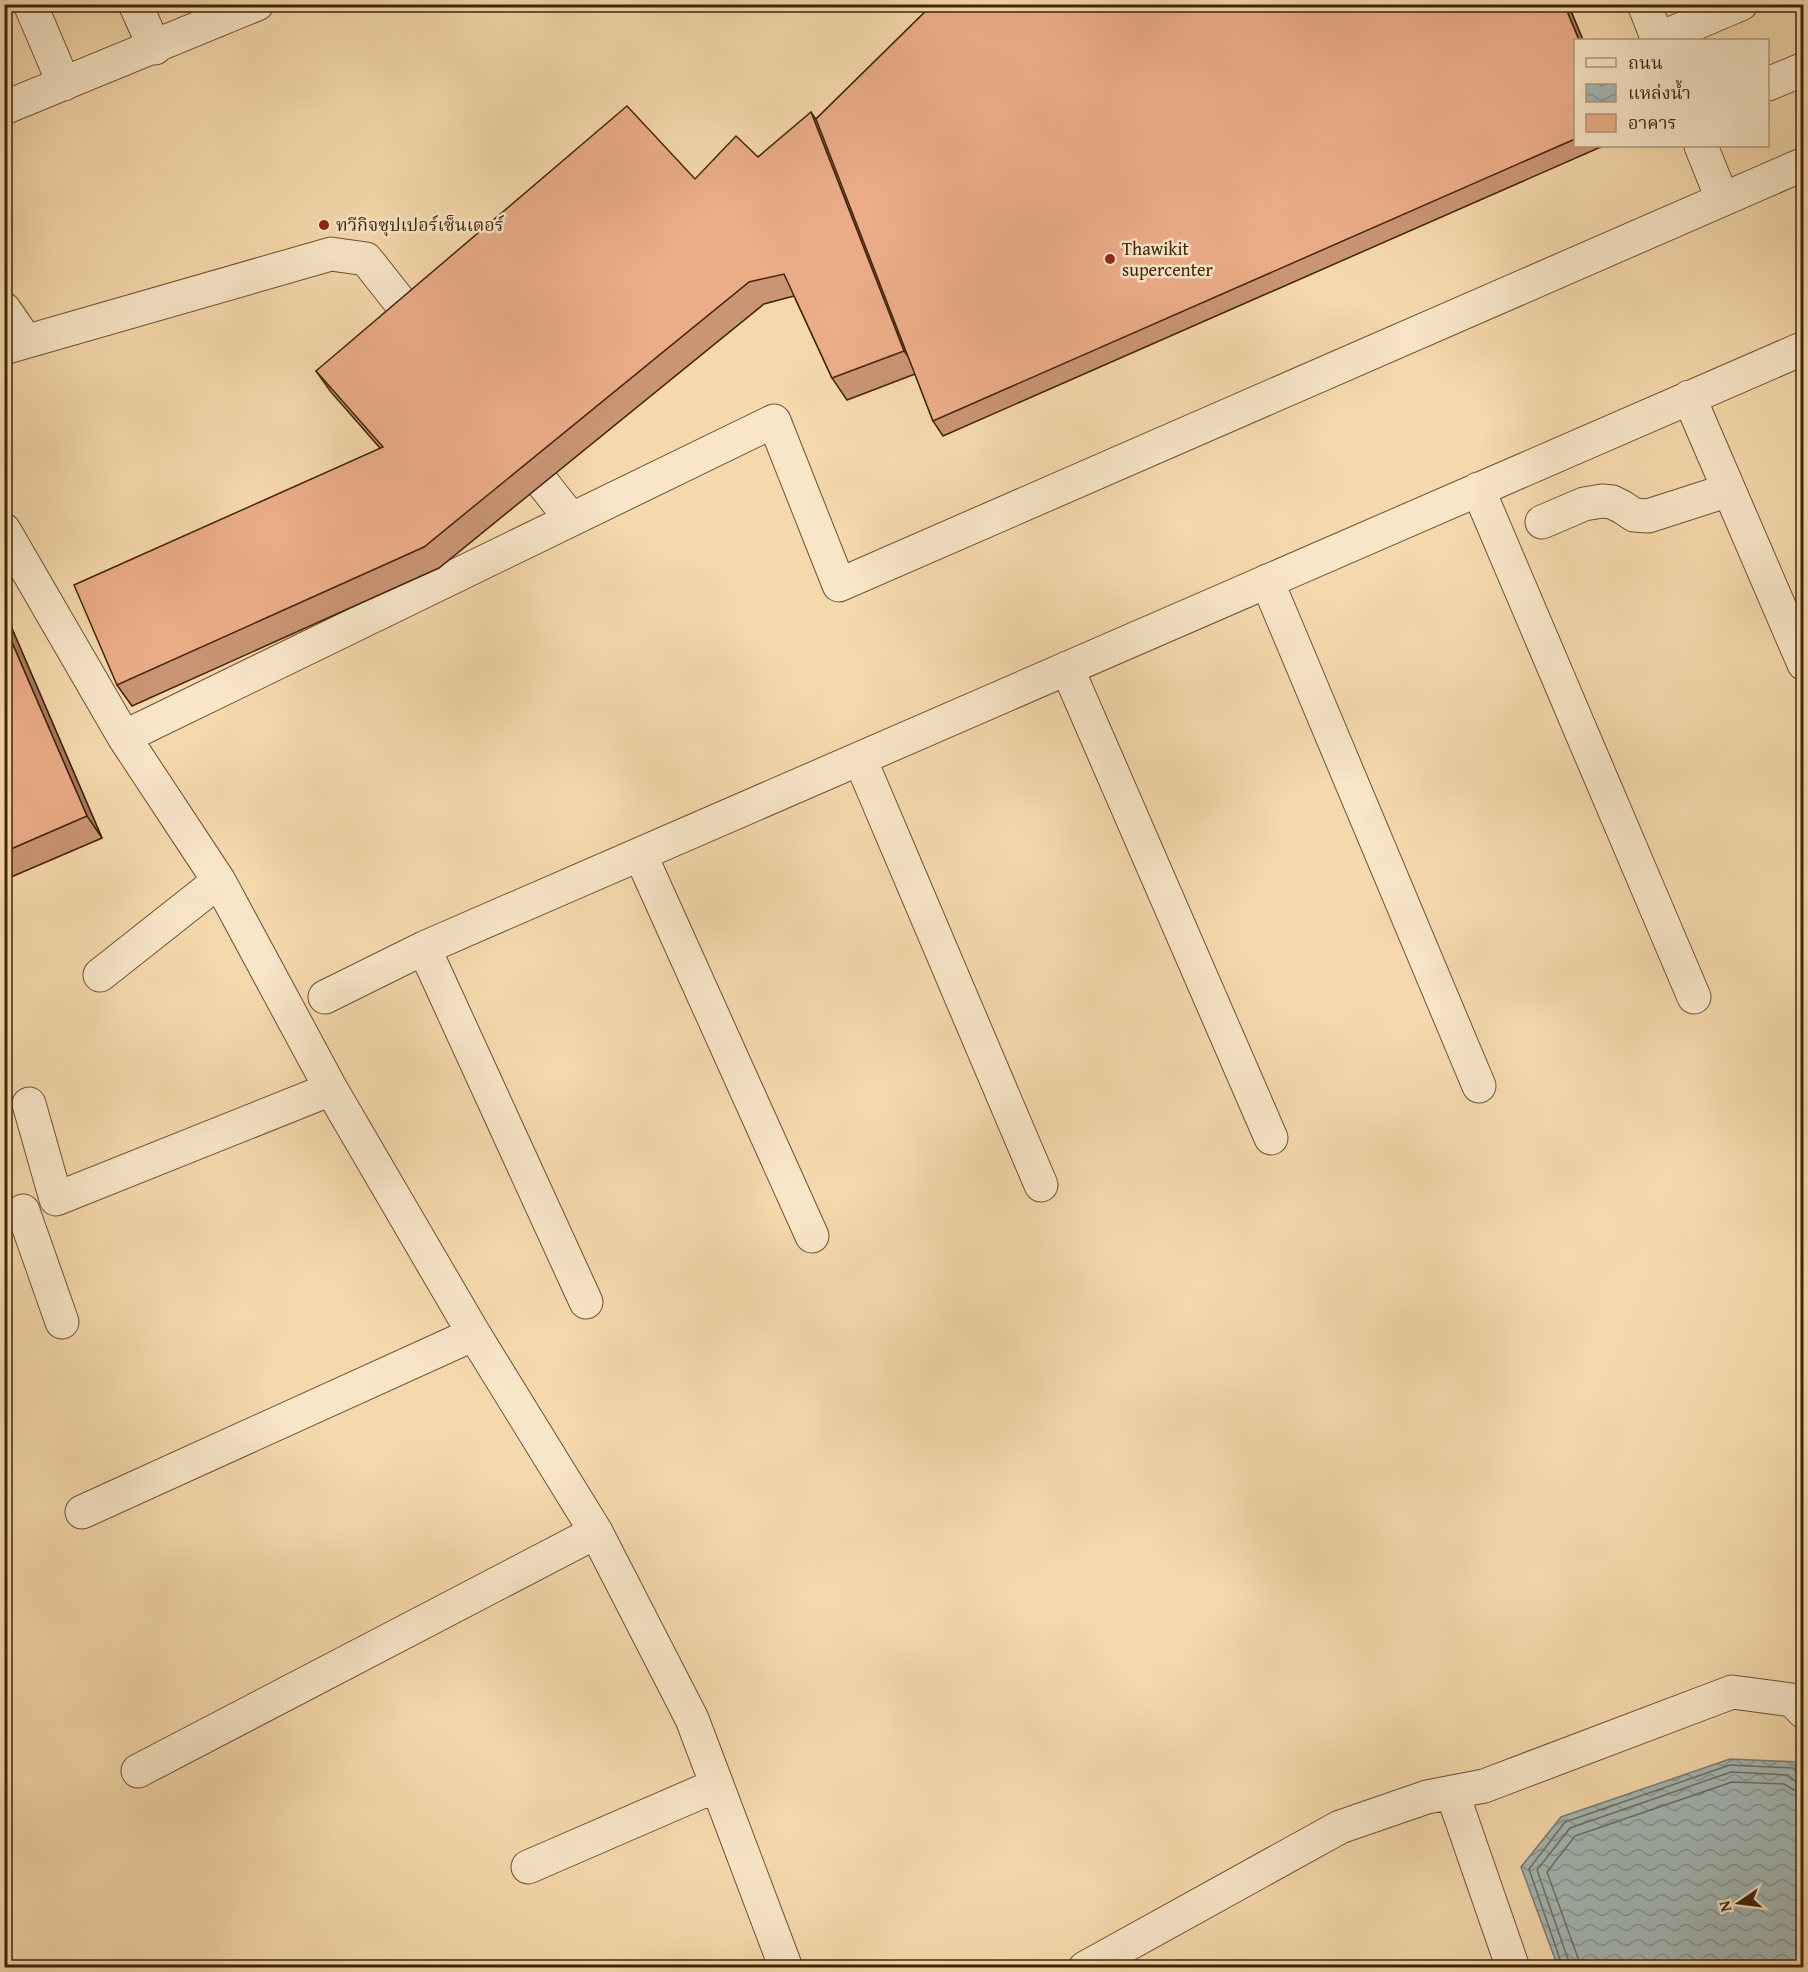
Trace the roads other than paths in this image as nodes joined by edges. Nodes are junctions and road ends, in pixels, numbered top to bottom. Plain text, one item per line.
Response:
1 (30, 4) edge
2 (135, 4) edge
3 (257, 4) edge
4 (1644, 4) edge
5 (1741, 4) edge
6 (1658, 39) edge
7 (1660, 39) edge
8 (155, 48) junction
9 (1803, 69) edge
10 (1769, 83) edge
11 (64, 84) junction
12 (4, 108) edge
13 (1701, 147) edge
14 (1803, 164) edge
15 (1722, 198) junction
16 (4, 309) edge
17 (15, 345) edge
18 (1803, 348) edge
19 (447, 362) edge
20 (1689, 397) junction
21 (498, 426) edge
22 (1478, 489) junction
23 (1729, 490) junction
24 (572, 519) junction
25 (1542, 522) dead end
26 (4, 530) edge
27 (1267, 581) junction
28 (1803, 664) edge
29 (1067, 668) junction
30 (124, 737) junction
31 (860, 759) junction
32 (640, 854) junction
33 (219, 881) junction
34 (424, 948) junction
35 (100, 975) dead end
36 (325, 997) dead end
37 (1694, 997) dead end
38 (1479, 1086) dead end
39 (331, 1089) junction
40 (29, 1104) dead end
41 (1271, 1138) dead end
42 (1041, 1185) dead end
43 (56, 1199) junction
44 (14, 1215) edge
45 (812, 1236) dead end
46 (586, 1302) dead end
47 (62, 1322) dead end
48 (474, 1334) junction
49 (82, 1512) dead end
50 (596, 1532) junction
51 (1803, 1712) edge
52 (138, 1771) dead end
53 (717, 1785) junction
54 (1452, 1792) junction
55 (528, 1867) dead end
56 (786, 1968) edge
57 (1085, 1968) edge
58 (1513, 1968) edge

1 - 11 street
2 - 8 street
3 - 8 street
4 - 6 street
5 - 7 street
8 - 11 street
9 - 10 street
11 - 12 street
13 - 15 street
14 - 15 street
15 - 24 street
16 - 17 street
17 - 19 street
18 - 20 street
20 - 22 street
20 - 23 street
21 - 24 street
22 - 27 street
22 - 37 street
23 - 25 street
23 - 28 street
24 - 30 street
26 - 30 street
27 - 29 street
27 - 38 street
29 - 31 street
29 - 41 street
30 - 33 street
31 - 32 street
31 - 42 street
32 - 34 street
32 - 45 street
33 - 35 street
33 - 39 street
34 - 36 street
34 - 46 street
39 - 43 street
39 - 48 street
40 - 43 street
43 - 44 street
44 - 47 street
48 - 49 street
48 - 50 street
50 - 52 street
50 - 53 street
51 - 54 street
53 - 55 street
53 - 56 street
54 - 57 street
54 - 58 street

